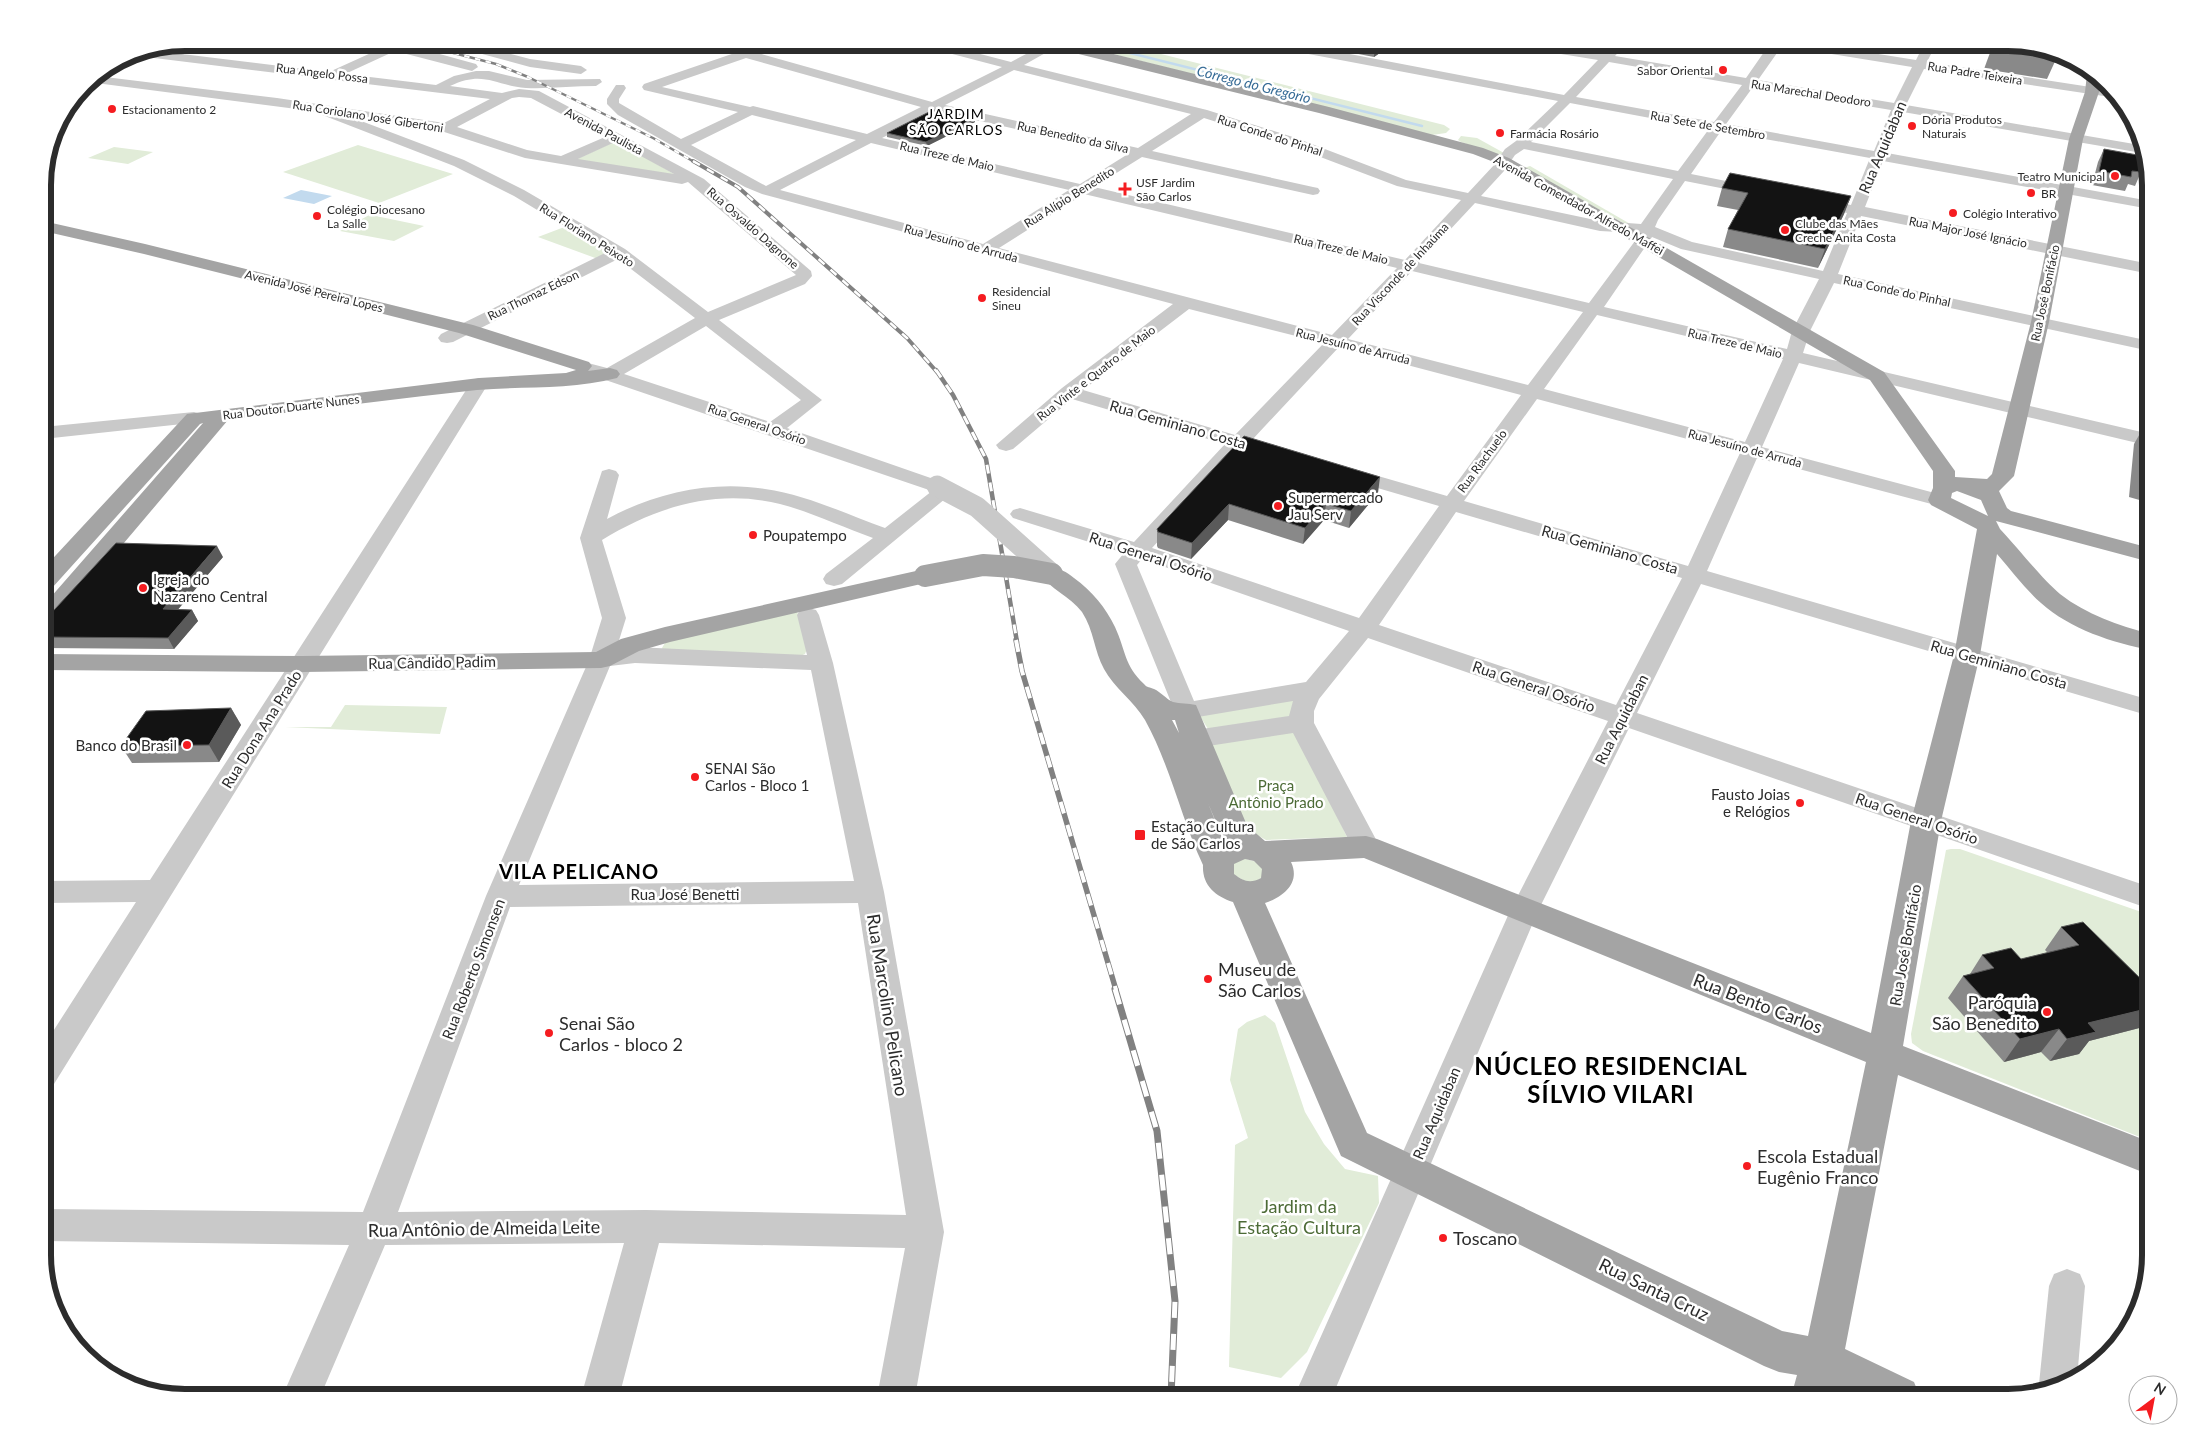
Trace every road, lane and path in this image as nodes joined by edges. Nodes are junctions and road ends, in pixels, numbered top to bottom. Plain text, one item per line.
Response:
1 (385, 51) edge
2 (415, 51) edge
3 (485, 51) edge
4 (755, 51) edge
5 (952, 51) edge
6 (1040, 51) edge
7 (1086, 51) edge
8 (1311, 51) edge
9 (1333, 51) edge
10 (1561, 51) edge
11 (1614, 51) edge
12 (1772, 51) edge
13 (1829, 51) edge
14 (1926, 51) edge
15 (157, 54) edge
16 (747, 54) junction
17 (1341, 57) junction
18 (1606, 59) junction
19 (1919, 65) junction
20 (1012, 67) junction
21 (333, 74) junction
22 (491, 76) junction
23 (675, 79) junction
24 (618, 81) junction
25 (100, 82) edge
26 (1750, 83) junction
27 (2093, 83) edge
28 (309, 86) dead end
29 (648, 87) junction
30 (436, 88) junction
31 (293, 94) dead end
32 (505, 97) junction
33 (1567, 99) junction
34 (277, 102) junction
35 (932, 106) junction
36 (1898, 108) junction
37 (317, 109) junction
38 (753, 110) junction
39 (1202, 113) junction
40 (1718, 126) junction
41 (445, 128) junction
42 (616, 136) junction
43 (1454, 137) junction
44 (871, 138) junction
45 (2076, 138) junction
46 (484, 141) junction
47 (681, 144) junction
48 (2136, 148) edge
49 (1140, 152) junction
50 (1512, 153) junction
51 (442, 156) junction
52 (1879, 156) junction
53 (561, 161) junction
54 (1681, 176) junction
55 (699, 182) junction
56 (1082, 189) junction
57 (2065, 189) junction
58 (767, 191) junction
59 (1313, 191) dead end
60 (1767, 193) edge
61 (1470, 198) junction
62 (2142, 203) edge
63 (1824, 204) edge
64 (1855, 210) junction
65 (52, 228) edge
66 (1621, 228) junction
67 (1644, 235) junction
68 (52, 238) edge
69 (987, 249) junction
70 (2054, 249) junction
71 (137, 252) junction
72 (620, 252) junction
73 (1409, 265) junction
74 (2142, 267) edge
75 (1829, 276) junction
76 (1186, 302) junction
77 (1592, 309) junction
78 (706, 318) junction
79 (2040, 322) junction
80 (466, 329) junction
81 (1801, 331) junction
82 (446, 338) junction
83 (1335, 342) junction
84 (2142, 344) edge
85 (1793, 357) junction
86 (575, 372) junction
87 (610, 374) junction
88 (1876, 376) junction
89 (479, 384) junction
90 (1070, 392) junction
91 (1532, 392) junction
92 (2019, 410) junction
93 (221, 416) junction
94 (194, 418) junction
95 (773, 429) junction
96 (52, 432) edge
97 (2142, 438) edge
98 (1239, 442) junction
99 (1006, 445) dead end
100 (1751, 449) junction
101 (1294, 458) edge
102 (1331, 469) edge
103 (609, 475) dead end
104 (940, 487) junction
105 (1942, 487) junction
106 (1969, 487) junction
107 (1451, 504) junction
108 (1020, 514) dead end
109 (1989, 531) junction
110 (888, 536) junction
111 (591, 538) junction
112 (1137, 550) junction
113 (2142, 553) edge
114 (52, 573) edge
115 (1052, 574) junction
116 (1695, 574) junction
117 (834, 579) dead end
118 (52, 612) edge
119 (808, 615) dead end
120 (1364, 628) junction
121 (2142, 640) edge
122 (1967, 655) junction
123 (601, 660) junction
124 (52, 662) edge
125 (821, 663) junction
126 (302, 664) junction
127 (1122, 676) junction
128 (1314, 689) junction
129 (2142, 706) edge
130 (1186, 711) junction
131 (1623, 717) junction
132 (1301, 723) junction
133 (1195, 739) junction
134 (1926, 821) junction
135 (1366, 847) junction
136 (1259, 851) junction
137 (1218, 864) junction
138 (158, 891) junction
139 (52, 892) edge
140 (870, 892) junction
141 (1245, 894) junction
142 (2142, 895) edge
143 (500, 896) junction
144 (1524, 911) junction
145 (1886, 1053) junction
146 (52, 1060) edge
147 (2142, 1155) edge
148 (1410, 1172) junction
149 (52, 1225) edge
150 (646, 1226) junction
151 (374, 1230) junction
152 (926, 1232) junction
153 (2067, 1286) dead end
154 (1821, 1359) junction
155 (2058, 1379) edge
156 (305, 1389) edge
157 (602, 1389) edge
158 (898, 1389) edge
159 (1318, 1389) edge
160 (1814, 1389) edge
161 (1881, 1389) edge

1 - 21 street
2 - 22 street
3 - 24 street
4 - 16 street
5 - 20 street, Rua Conde do Pinhal
6 - 20 street
7 - 43 main road
8 - 17 street, Rua Sete de Setembro
9 - 17 street
10 - 18 street, Rua Marechal Deodoro
11 - 18 street, Rua Visconde de Inhaúma
12 - 26 street, Rua Riachuelo
13 - 19 street, Rua Padre Teixeira
14 - 19 street, Rua Aquidaban
15 - 21 street, Rua Angelo Possa
16 - 23 street
16 - 35 street, Rua Benedito da Silva
17 - 33 street, Rua Sete de Setembro
18 - 26 street, Rua Marechal Deodoro
18 - 33 street, Rua Visconde de Inhaúma
19 - 27 street, Rua Padre Teixeira
19 - 36 street, Rua Aquidaban
20 - 35 street
20 - 39 street, Rua Conde do Pinhal
21 - 28 street
21 - 30 street, Rua Angelo Possa
22 - 24 street, Rua Treze de Maio
22 - 30 street, Rua Treze de Maio
23 - 24 street, Rua Treze de Maio
23 - 29 street, Rua Treze de Maio
24 - 29 street, Rua Treze de Maio
24 - 47 street, Avenida Paulista
25 - 34 street, Rua Coriolano José Gibertoni
26 - 36 street, Rua Marechal Deodoro
26 - 40 street, Rua Riachuelo
27 - 45 main road, Rua José Bonifácio
29 - 38 street, Rua Treze de Maio
30 - 32 street, Rua Angelo Possa
31 - 34 street
32 - 41 street
32 - 42 street, Avenida Paulista
33 - 40 street, Rua Sete de Setembro
33 - 50 street, Rua Visconde de Inhaúma
34 - 37 street, Rua Coriolano José Gibertoni
35 - 44 street
35 - 49 street, Rua Benedito da Silva
36 - 45 street, Rua Marechal Deodoro
36 - 52 street, Rua Aquidaban
37 - 41 street, Rua Coriolano José Gibertoni
37 - 51 street, Rua Floriano Peixoto
38 - 44 street, Rua Treze de Maio
38 - 47 street
39 - 49 street, Rua Alípio Benedito
39 - 61 street, Rua Conde do Pinhal
40 - 52 street, Rua Sete de Setembro
40 - 54 street, Rua Riachuelo
41 - 46 street, Rua Coriolano José Gibertoni
42 - 53 street
42 - 55 street, Avenida Paulista
43 - 50 main road, Avenida Comendador Alfredo Maffei
43 - 50 main road, Avenida Comendador Alfredo Maffei
44 - 56 street, Rua Treze de Maio
44 - 58 street
45 - 48 street, Rua Marechal Deodoro
45 - 57 main road, Rua José Bonifácio
46 - 51 street
46 - 53 street, Rua Coriolano José Gibertoni
47 - 58 street, Avenida Paulista
49 - 56 street, Rua Alípio Benedito
49 - 59 street, Rua Benedito da Silva
50 - 54 street
50 - 61 street, Rua Visconde de Inhaúma
50 - 66 main road, Avenida Comendador Alfredo Maffei
50 - 67 main road, Avenida Comendador Alfredo Maffei
51 - 72 street, Rua Floriano Peixoto
52 - 57 street, Rua Sete de Setembro
52 - 64 street, Rua Aquidaban
53 - 55 street, Rua Coriolano José Gibertoni
54 - 60 street
54 - 67 street, Rua Riachuelo
55 - 78 street, Rua Osvaldo Dagnone
56 - 69 street, Rua Alípio Benedito
56 - 73 street, Rua Treze de Maio
57 - 62 street, Rua Sete de Setembro
57 - 70 main road, Rua José Bonifácio
58 - 69 street, Rua Jesuíno de Arruda
61 - 66 street, Rua Conde do Pinhal
61 - 73 street, Rua Visconde de Inhaúma
63 - 64 street, Rua Major José Ignácio
64 - 70 street, Rua Major José Ignácio
64 - 75 street, Rua Aquidaban
65 - 71 main road, Avenida José Pereira Lopes
66 - 67 main road, Avenida Comendador Alfredo Maffei
67 - 75 street, Rua Conde do Pinhal
67 - 77 street, Rua Riachuelo
67 - 81 main road, Avenida Comendador Alfredo Maffei
68 - 71 main road, Avenida José Pereira Lopes
69 - 76 street, Rua Jesuíno de Arruda
70 - 74 street, Rua Major José Ignácio
70 - 79 main road, Rua José Bonifácio
71 - 80 main road, Avenida José Pereira Lopes
71 - 82 main road, Avenida José Pereira Lopes
72 - 78 street, Rua Floriano Peixoto
72 - 80 street, Rua Thomaz Edson
73 - 77 street, Rua Treze de Maio
73 - 83 street, Rua Visconde de Inhaúma
75 - 79 street, Rua Conde do Pinhal
75 - 81 street, Rua Aquidaban
76 - 83 street, Rua Jesuíno de Arruda
76 - 90 street, Rua Vinte e Quatro de Maio
77 - 85 street, Rua Treze de Maio
77 - 91 street, Rua Riachuelo
78 - 87 street
78 - 95 street, Rua Floriano Peixoto
79 - 84 street, Rua Conde do Pinhal
79 - 92 main road, Rua José Bonifácio
80 - 82 street, Rua Thomaz Edson
80 - 86 main road, Avenida José Pereira Lopes
81 - 85 street, Rua Aquidaban
81 - 88 main road, Avenida Comendador Alfredo Maffei
82 - 86 main road, Avenida José Pereira Lopes
83 - 91 street, Rua Jesuíno de Arruda
83 - 98 street, Rua Visconde de Inhaúma
85 - 88 street, Rua Treze de Maio
85 - 100 street, Rua Aquidaban
86 - 87 main road, Rua Doutor Duarte Nunes
86 - 89 main road, Rua Doutor Duarte Nunes
87 - 95 street, Rua General Osório
88 - 92 street, Rua Treze de Maio
88 - 105 main road, Avenida Comendador Alfredo Maffei
89 - 93 main road, Rua Doutor Duarte Nunes
89 - 126 street, Rua Dona Ana Prado
90 - 98 street, Rua Geminiano Costa
90 - 99 street, Rua Vinte e Quatro de Maio
91 - 100 street, Rua Jesuíno de Arruda
91 - 107 street, Rua Riachuelo
92 - 97 street, Rua Treze de Maio
92 - 106 main road, Rua José Bonifácio
93 - 94 main road, Rua Doutor Duarte Nunes
93 - 118 main road
94 - 96 street, Rua Doutor Duarte Nunes
94 - 114 main road
95 - 104 street, Rua General Osório
98 - 101 street, Rua Geminiano Costa
98 - 112 street, Rua Visconde de Inhaúma
100 - 105 street, Rua Jesuíno de Arruda
100 - 116 street, Rua Aquidaban
102 - 107 street, Rua Geminiano Costa
103 - 111 street
104 - 110 street
104 - 115 street, Rua General Osório, bridge
105 - 106 main road, Rua José Bonifácio
105 - 109 main road, Avenida Comendador Alfredo Maffei
106 - 113 main road
107 - 116 street, Rua Geminiano Costa
107 - 120 street, Rua Riachuelo
108 - 112 street, Rua General Osório
109 - 121 main road, Avenida Comendador Alfredo Maffei
109 - 122 main road, Rua José Bonifácio
110 - 111 street
110 - 117 street
111 - 123 street, Rua Roberto Simonsen
112 - 120 street, Rua General Osório
112 - 130 street
115 - 123 main road, bridge
115 - 127 main road
116 - 122 street, Rua Geminiano Costa
116 - 131 street, Rua Aquidaban
119 - 125 street, Rua Marcolino Pelicano
120 - 128 street, Rua Riachuelo
120 - 131 street, Rua General Osório
122 - 129 street, Rua Geminiano Costa
122 - 134 main road, Rua José Bonifácio
123 - 125 street, Rua Cândido Padim
123 - 126 main road, Rua Cândido Padim
123 - 143 street, Rua Roberto Simonsen
124 - 126 main road, Rua Cândido Padim
125 - 140 street, Rua Marcolino Pelicano
126 - 138 street, Rua Dona Ana Prado
127 - 130 main road
127 - 137 main road
128 - 130 street
128 - 132 street
130 - 133 main road
131 - 134 street, Rua General Osório
131 - 144 street, Rua Aquidaban
132 - 133 street
132 - 135 street
133 - 136 main road
134 - 142 street, Rua General Osório
134 - 145 main road, Rua José Bonifácio
135 - 136 main road
135 - 144 main road, Rua Bento Carlos
136 - 137 main road
136 - 141 main road
137 - 141 main road
138 - 139 street
138 - 146 street, Rua Dona Ana Prado
140 - 143 street, Rua José Benetti
140 - 152 street, Rua Marcolino Pelicano
141 - 148 main road
143 - 151 street, Rua Roberto Simonsen
144 - 145 main road, Rua Bento Carlos
144 - 148 street, Rua Aquidaban
145 - 147 main road, Rua Bento Carlos
145 - 154 main road, Rua José Bonifácio
148 - 154 main road, Rua Santa Cruz
148 - 159 street, Rua Aquidaban
149 - 151 street, Rua Antônio de Almeida Leite
150 - 151 street, Rua Antônio de Almeida Leite
150 - 152 street, Rua Antônio de Almeida Leite
150 - 157 street
151 - 156 street, Rua Roberto Simonsen
152 - 158 street, Rua Marcolino Pelicano
153 - 155 street
154 - 160 main road, Rua José Bonifácio
154 - 161 main road, Rua Santa Cruz

